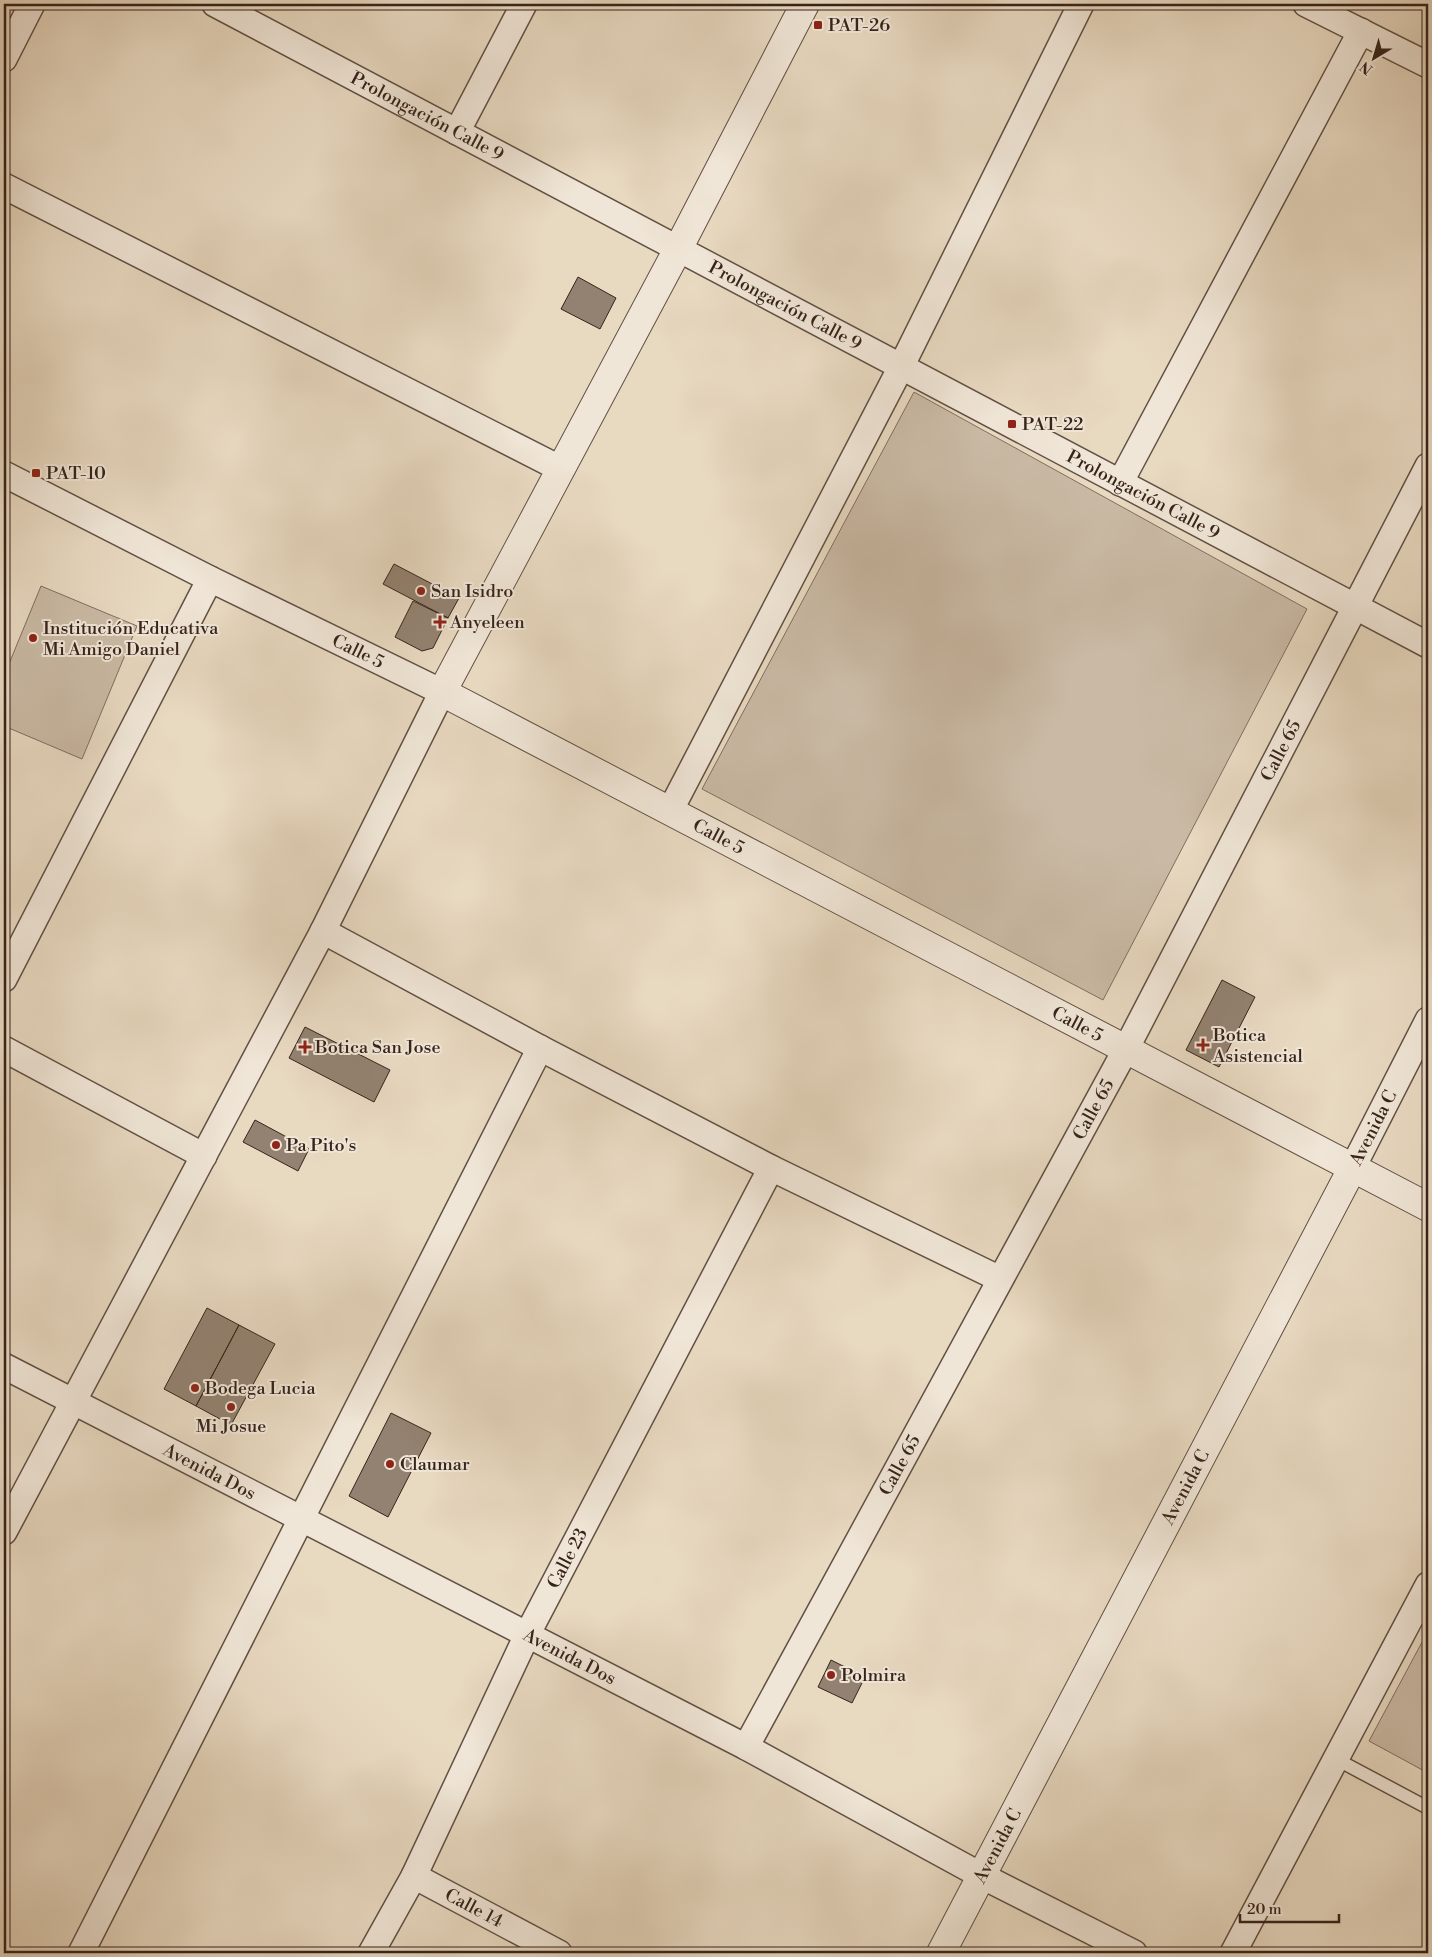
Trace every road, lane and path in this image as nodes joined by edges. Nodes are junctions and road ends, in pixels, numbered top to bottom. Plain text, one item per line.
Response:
1 (32, 4) edge
2 (214, 4) edge
3 (524, 4) edge
4 (805, 4) edge
5 (1081, 4) edge
6 (1306, 4) edge
7 (1361, 31) junction
8 (4, 58) edge
9 (1428, 65) edge
10 (457, 132) junction
11 (4, 186) edge
12 (678, 249) junction
13 (901, 367) junction
14 (1428, 466) edge
15 (561, 469) junction
16 (4, 474) edge
17 (1120, 483) junction
18 (210, 579) junction
19 (1354, 608) junction
20 (1428, 645) edge
21 (442, 692) junction
22 (670, 811) junction
23 (324, 931) junction
24 (4, 979) edge
25 (1428, 1020) edge
26 (540, 1048) junction
27 (4, 1049) edge
28 (1126, 1049) junction
29 (204, 1156) junction
30 (1353, 1167) junction
31 (771, 1168) junction
32 (1428, 1207) edge
33 (1000, 1279) junction
34 (4, 1366) edge
35 (74, 1402) junction
36 (300, 1519) junction
37 (4, 1532) edge
38 (1428, 1585) edge
39 (527, 1635) junction
40 (746, 1747) junction
41 (1336, 1759) junction
42 (1428, 1808) edge
43 (414, 1876) junction
44 (982, 1876) junction
45 (81, 1953) edge
46 (371, 1953) edge
47 (559, 1953) edge
48 (941, 1953) edge
49 (1134, 1953) edge
50 (1233, 1953) edge

1 - 8 street
2 - 10 street, Prolongación Calle 9
3 - 10 street
4 - 12 street
5 - 13 street
6 - 7 street
7 - 9 street
7 - 17 street
10 - 12 street, Prolongación Calle 9
11 - 15 street
12 - 13 street, Prolongación Calle 9
12 - 15 street
13 - 17 street, Prolongación Calle 9
13 - 22 street
14 - 19 street, Calle 65
15 - 21 street
16 - 18 street, Calle 5
17 - 19 street, Prolongación Calle 9
18 - 21 street, Calle 5
18 - 24 street
19 - 20 street, Prolongación Calle 9
19 - 28 street, Calle 65
21 - 22 street, Calle 5
21 - 23 street
22 - 28 street, Calle 5
23 - 26 street
23 - 29 street
25 - 30 street, Avenida C
26 - 31 street
26 - 36 street
27 - 29 street
28 - 30 street, Calle 5
28 - 33 street, Calle 65
29 - 35 street
30 - 32 street, Calle 5
30 - 44 street, Avenida C
31 - 33 street
31 - 39 street, Calle 23
33 - 40 street, Calle 65
34 - 35 street, Avenida Dos
35 - 36 street, Avenida Dos
35 - 37 street
36 - 39 street, Avenida Dos
36 - 45 street
38 - 41 street
39 - 40 street, Avenida Dos
39 - 43 street, Calle 23
40 - 44 street, Avenida Dos
41 - 42 lane
41 - 50 street
43 - 46 street, Calle 23
43 - 47 street, Calle 14
44 - 48 street, Avenida C
44 - 49 street, Avenida Dos

